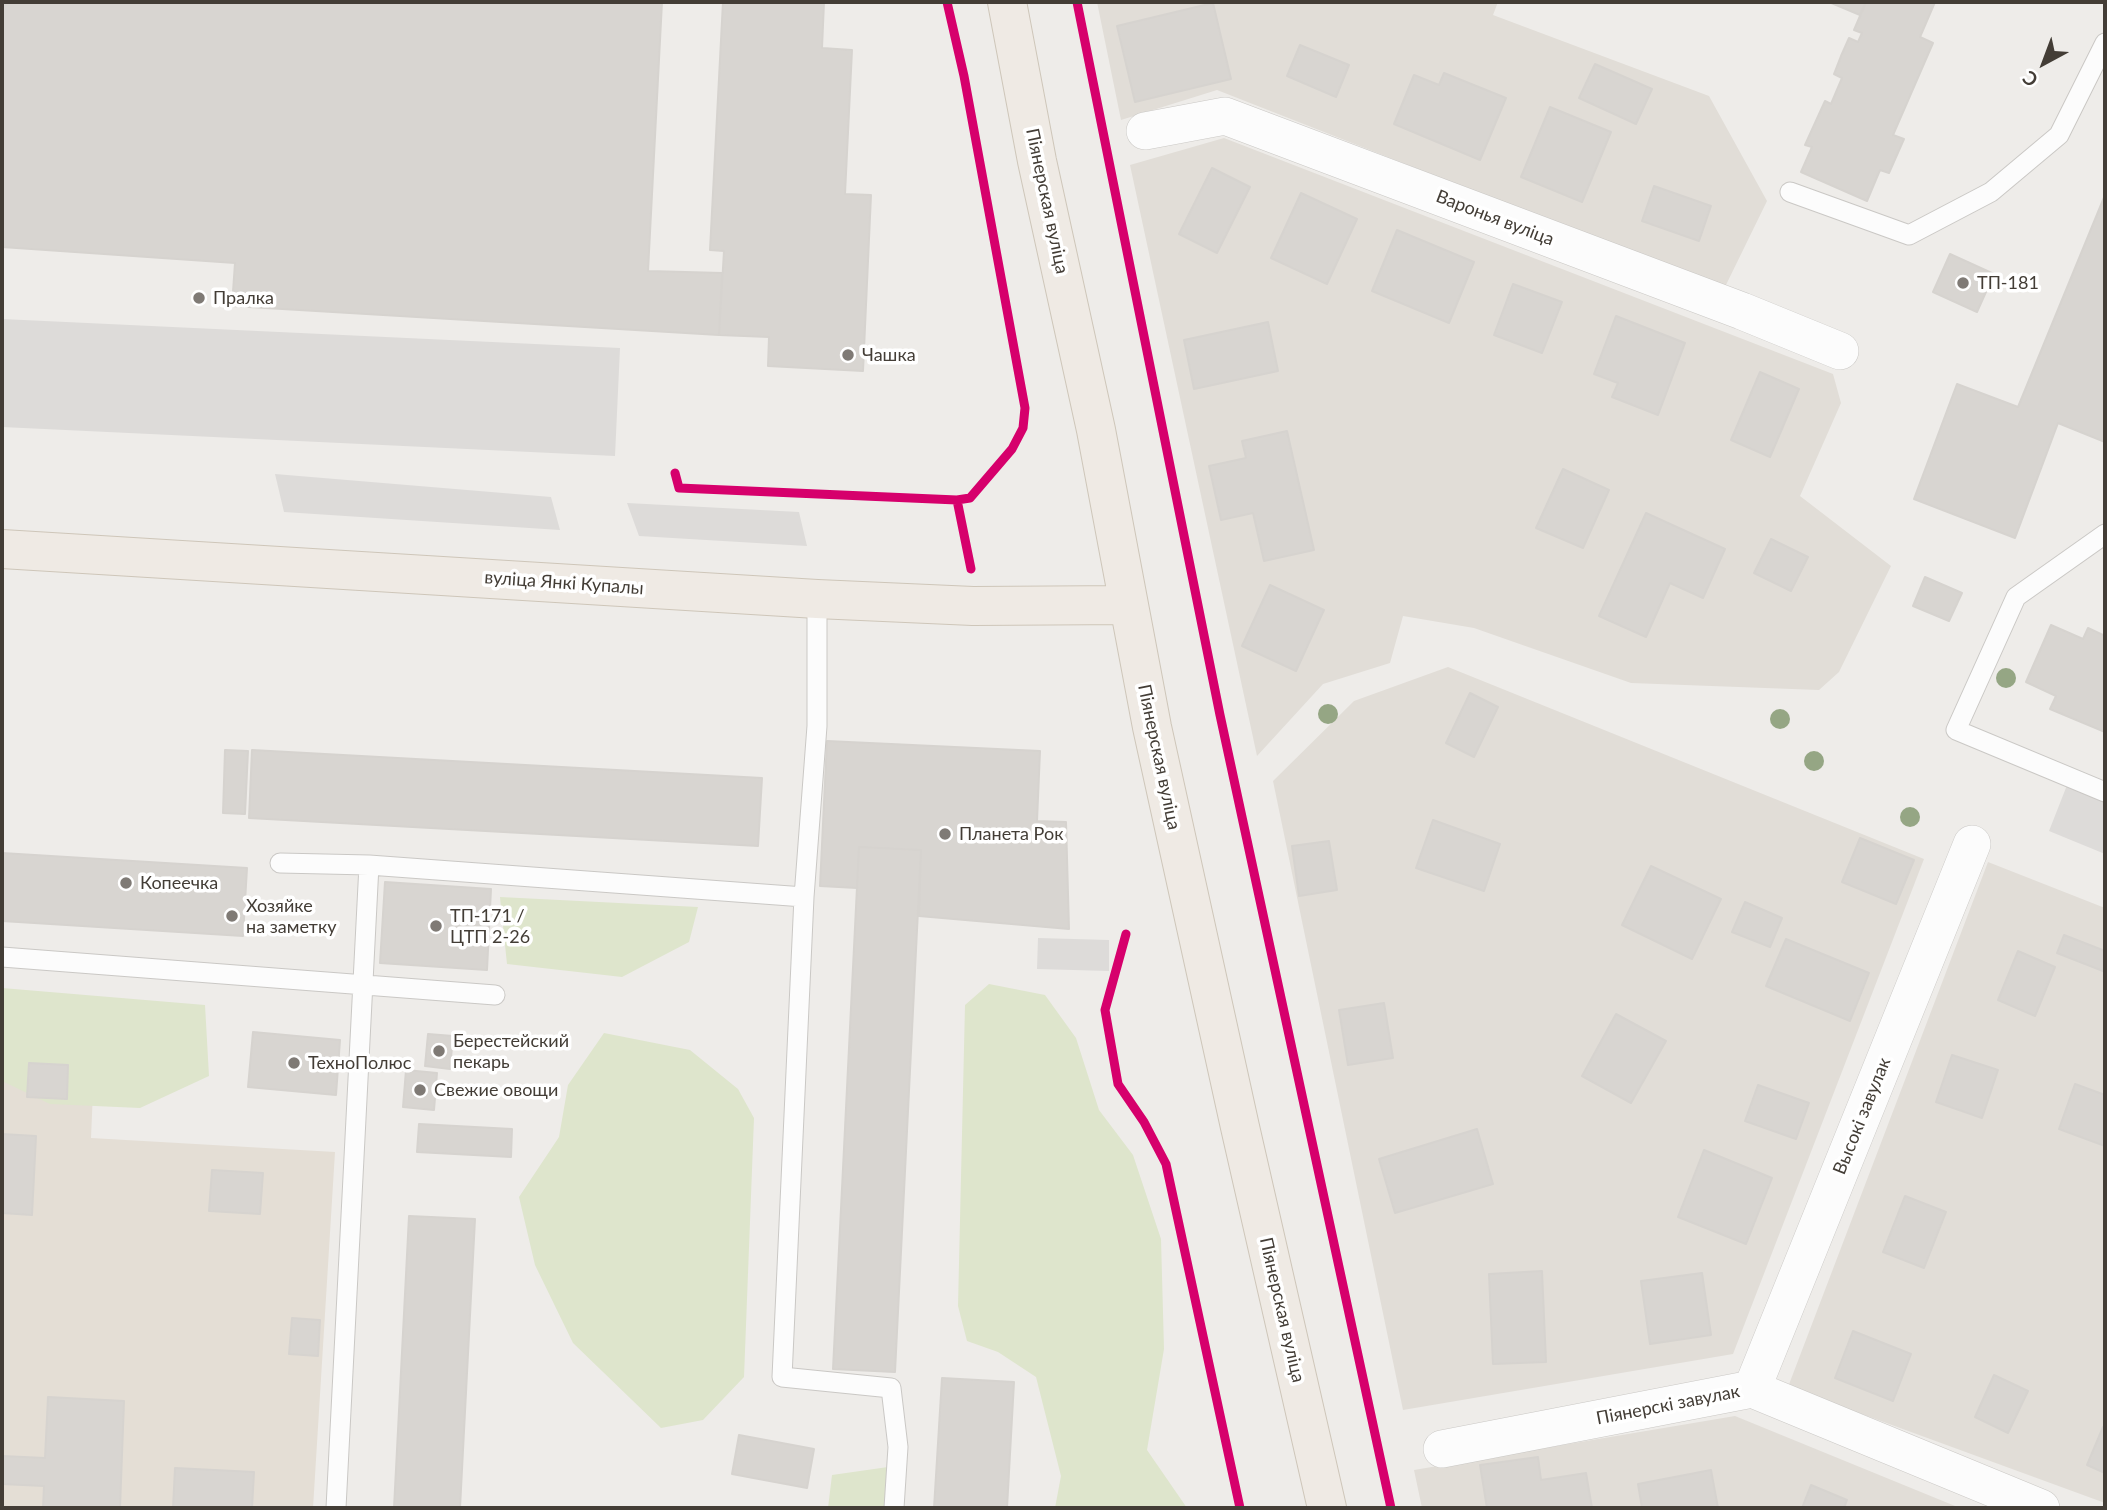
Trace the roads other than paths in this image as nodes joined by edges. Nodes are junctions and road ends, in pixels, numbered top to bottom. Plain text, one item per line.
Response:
1 (1007, 2) edge
2 (2105, 43) edge
3 (1146, 131) dead end
4 (1790, 192) dead end
5 (1840, 351) dead end
6 (2105, 534) edge
7 (2, 549) edge
8 (817, 599) junction
9 (1128, 605) junction
10 (2105, 792) edge
11 (1972, 844) dead end
12 (280, 863) dead end
13 (369, 865) junction
14 (804, 897) junction
15 (2, 957) edge
16 (363, 984) junction
17 (495, 995) dead end
18 (1752, 1389) junction
19 (1442, 1449) dead end
20 (336, 1508) edge
21 (894, 1508) edge
22 (1327, 1508) edge
23 (2042, 1508) edge

1 - 9 main road, Піянерская вуліца
2 - 4 lane
3 - 5 street, Варонья вуліца
6 - 10 lane
7 - 8 main road, вуліца Янкі Купалы
8 - 9 main road, вуліца Янкі Купалы
8 - 14 lane
9 - 22 main road, Піянерская вуліца
11 - 18 street, Высокі завулак
12 - 13 lane
13 - 14 lane
13 - 16 lane
14 - 21 lane
15 - 16 lane
16 - 17 lane
16 - 20 lane
18 - 19 street, Піянерскі завулак
18 - 23 street, Піянерскі завулак

